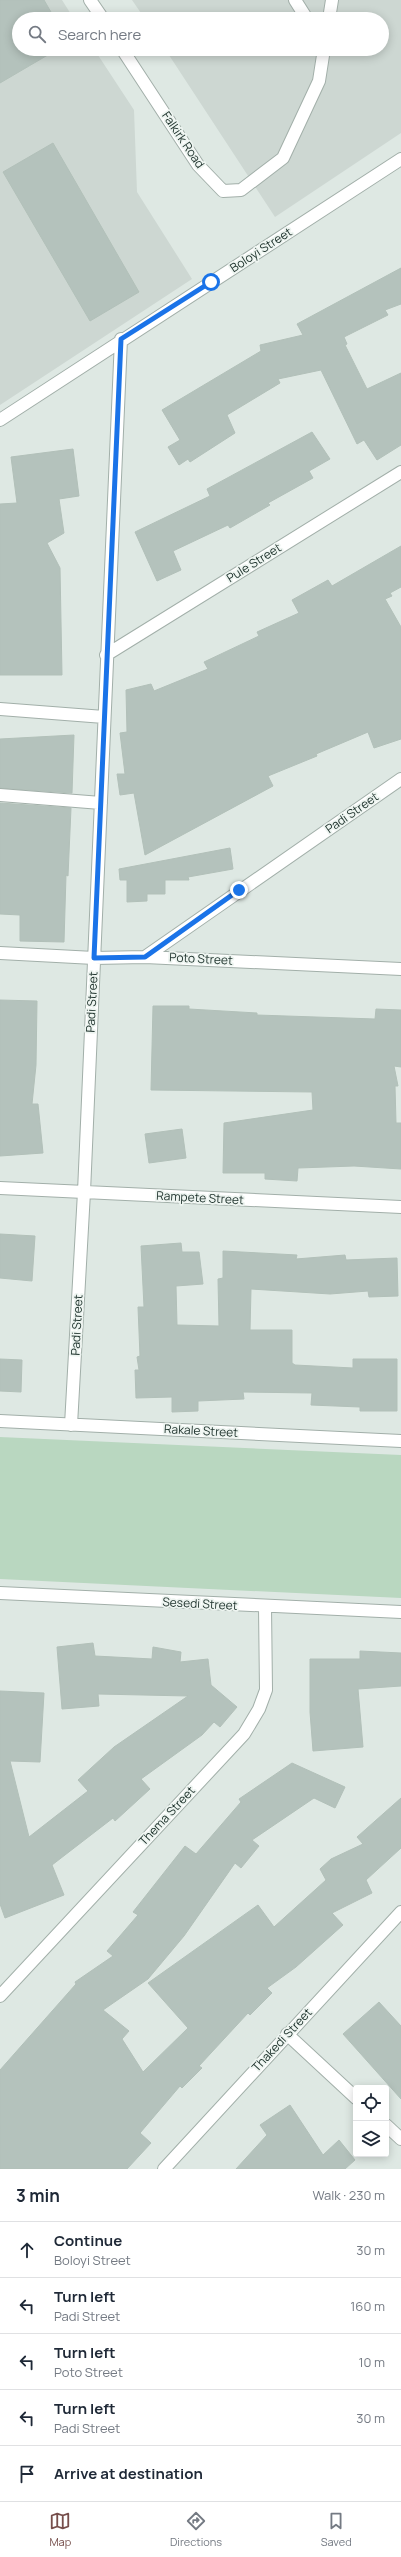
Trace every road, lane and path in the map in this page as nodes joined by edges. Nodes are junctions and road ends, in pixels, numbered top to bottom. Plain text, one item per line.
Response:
1 (90, 0) edge
2 (295, 0) edge
3 (332, 0) edge
4 (98, 12) edge
5 (303, 12) edge
6 (330, 12) edge
7 (127, 56) edge
8 (323, 56) edge
9 (401, 159) edge
10 (121, 339) junction
11 (0, 420) edge
12 (401, 472) edge
13 (106, 655) junction
14 (0, 709) edge
15 (104, 717) junction
16 (401, 779) edge
17 (0, 795) edge
18 (101, 804) junction
19 (0, 953) edge
20 (145, 957) junction
21 (94, 958) junction
22 (401, 969) edge
23 (0, 1188) edge
24 (84, 1192) junction
25 (401, 1207) edge
26 (0, 1421) edge
27 (71, 1424) junction
28 (401, 1441) edge
29 (0, 1593) edge
30 (266, 1607) junction
31 (401, 1612) edge
32 (401, 1912) edge
33 (0, 1994) edge
34 (287, 2034) junction
35 (353, 2095) edge
36 (389, 2129) edge
37 (401, 2139) edge
38 (164, 2169) edge

1 - 4 street
2 - 5 street
3 - 6 street
7 - 8 street, Falkirk Road
9 - 10 street, Boloyi Street
10 - 11 street, Boloyi Street
10 - 13 street, Padi Street
12 - 13 street, Pule Street
13 - 15 street, Padi Street
14 - 15 street
15 - 18 street, Padi Street
16 - 20 street, Padi Street
17 - 18 street
18 - 21 street, Padi Street
19 - 21 street, Poto Street
20 - 21 street, Poto Street
20 - 22 street, Poto Street
21 - 24 street, Padi Street
23 - 24 street, Rampete Street
24 - 25 street, Rampete Street
24 - 27 street, Padi Street
26 - 27 street, Rakale Street
27 - 28 street, Rakale Street
29 - 30 street, Sesedi Street
30 - 31 street, Sesedi Street
30 - 33 street, Thema Street
32 - 34 street, Thakedi Street
34 - 35 street
34 - 38 street, Thakedi Street
36 - 37 street

